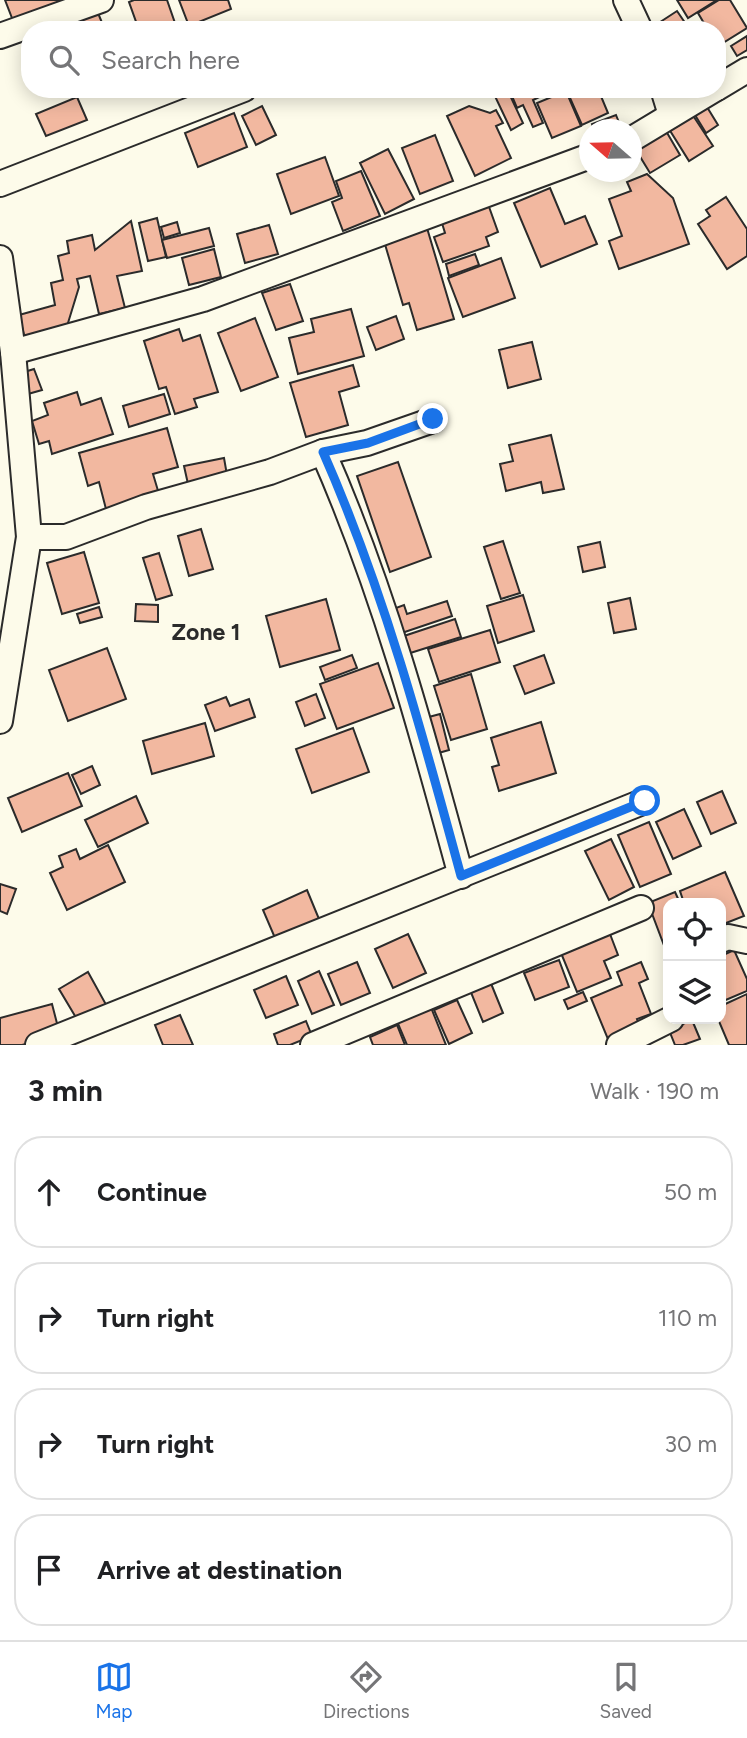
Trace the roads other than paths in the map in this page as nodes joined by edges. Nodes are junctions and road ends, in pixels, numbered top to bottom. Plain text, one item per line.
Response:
1 (101, 0) edge
2 (626, 0) edge
3 (42, 21) edge
4 (636, 21) edge
5 (21, 29) edge
6 (0, 36) edge
7 (747, 70) edge
8 (726, 82) edge
9 (221, 98) edge
10 (666, 98) edge
11 (699, 98) edge
12 (671, 115) junction
13 (642, 133) edge
14 (579, 160) edge
15 (0, 184) edge
16 (0, 258) edge
17 (13, 352) junction
18 (433, 419) dead end
19 (323, 452) junction
20 (29, 537) junction
21 (0, 721) edge
22 (645, 801) dead end
23 (461, 876) junction
24 (640, 908) dead end
25 (726, 938) edge
26 (747, 941) edge
27 (663, 1023) edge
28 (38, 1045) edge
29 (313, 1045) edge
30 (619, 1045) edge

1 - 3 street
2 - 4 street
5 - 6 street
7 - 8 street
9 - 15 street
10 - 12 street
11 - 12 street
12 - 13 street
14 - 17 street
16 - 17 street
17 - 20 street
18 - 19 street
19 - 20 street
19 - 23 street
20 - 21 street
22 - 23 street
23 - 28 street
24 - 29 street
25 - 26 street
27 - 30 street

